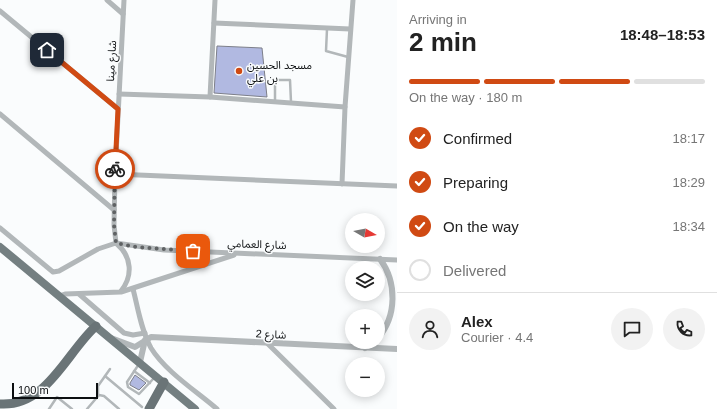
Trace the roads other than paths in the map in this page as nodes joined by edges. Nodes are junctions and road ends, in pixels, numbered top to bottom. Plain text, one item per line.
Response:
1 (107, 0) edge
2 (124, 0) edge
3 (215, 0) edge
4 (353, 0) edge
5 (0, 11) edge
6 (123, 14) junction
7 (214, 23) junction
8 (327, 28) junction
9 (350, 29) junction
10 (348, 58) junction
11 (119, 94) junction
12 (210, 97) junction
13 (275, 102) junction
14 (291, 103) junction
15 (345, 107) junction
16 (118, 109) junction
17 (0, 114) edge
18 (115, 174) junction
19 (342, 184) junction
20 (397, 186) edge
21 (114, 210) junction
22 (0, 228) edge
23 (116, 243) junction
24 (0, 246) edge
25 (236, 254) junction
26 (380, 259) junction
27 (397, 260) edge
28 (132, 288) junction
29 (121, 292) junction
30 (79, 294) junction
31 (59, 296) junction
32 (96, 326) junction
33 (385, 329) edge
34 (146, 337) junction
35 (111, 338) junction
36 (268, 344) junction
37 (345, 347) edge
38 (385, 349) edge
39 (397, 349) edge
40 (140, 362) junction
41 (110, 369) dead end
42 (134, 371) junction
43 (105, 376) junction
44 (156, 376) junction
45 (164, 382) junction
46 (150, 383) junction
47 (98, 396) junction
48 (0, 404) edge
49 (146, 407) edge
50 (117, 408) edge
51 (49, 409) edge
52 (72, 409) edge
53 (87, 409) edge
54 (195, 409) edge
55 (217, 409) edge
56 (334, 409) edge

1 - 6 street
2 - 6 street, شارع مينا
3 - 7 street
4 - 9 street
5 - 16 street
6 - 11 street, شارع مينا
7 - 8 street
7 - 12 street
8 - 9 street
8 - 10 lane
9 - 10 street
10 - 15 street
11 - 12 street
11 - 16 street, شارع مينا
12 - 13 street
13 - 14 street
13 - 14 lane
14 - 15 street
15 - 19 street
16 - 18 street, شارع مينا
17 - 21 street
18 - 19 street
18 - 21 street, شارع مينا
19 - 20 street
21 - 23 street, شارع مينا
22 - 23 street
23 - 25 street, شارع العمامي
23 - 29 street
24 - 31 main road
25 - 26 street, شارع العمامي
25 - 28 street
26 - 27 street, شارع العمامي
26 - 33 street
28 - 29 street
28 - 34 street
29 - 30 street
30 - 31 street
30 - 34 street
31 - 32 main road
32 - 35 main road
32 - 48 highway
34 - 35 street, شارع 2
34 - 36 street, شارع 2
34 - 40 street
34 - 55 street
35 - 40 main road
36 - 37 street, شارع 2
36 - 56 street
38 - 39 street, شارع 2
40 - 42 lane
40 - 44 main road
41 - 43 lane
42 - 46 lane
42 - 46 lane
43 - 47 lane
43 - 49 lane
44 - 45 main road
44 - 46 lane
45 - 49 highway
45 - 54 main road
47 - 50 lane
47 - 53 lane
51 - 52 lane

